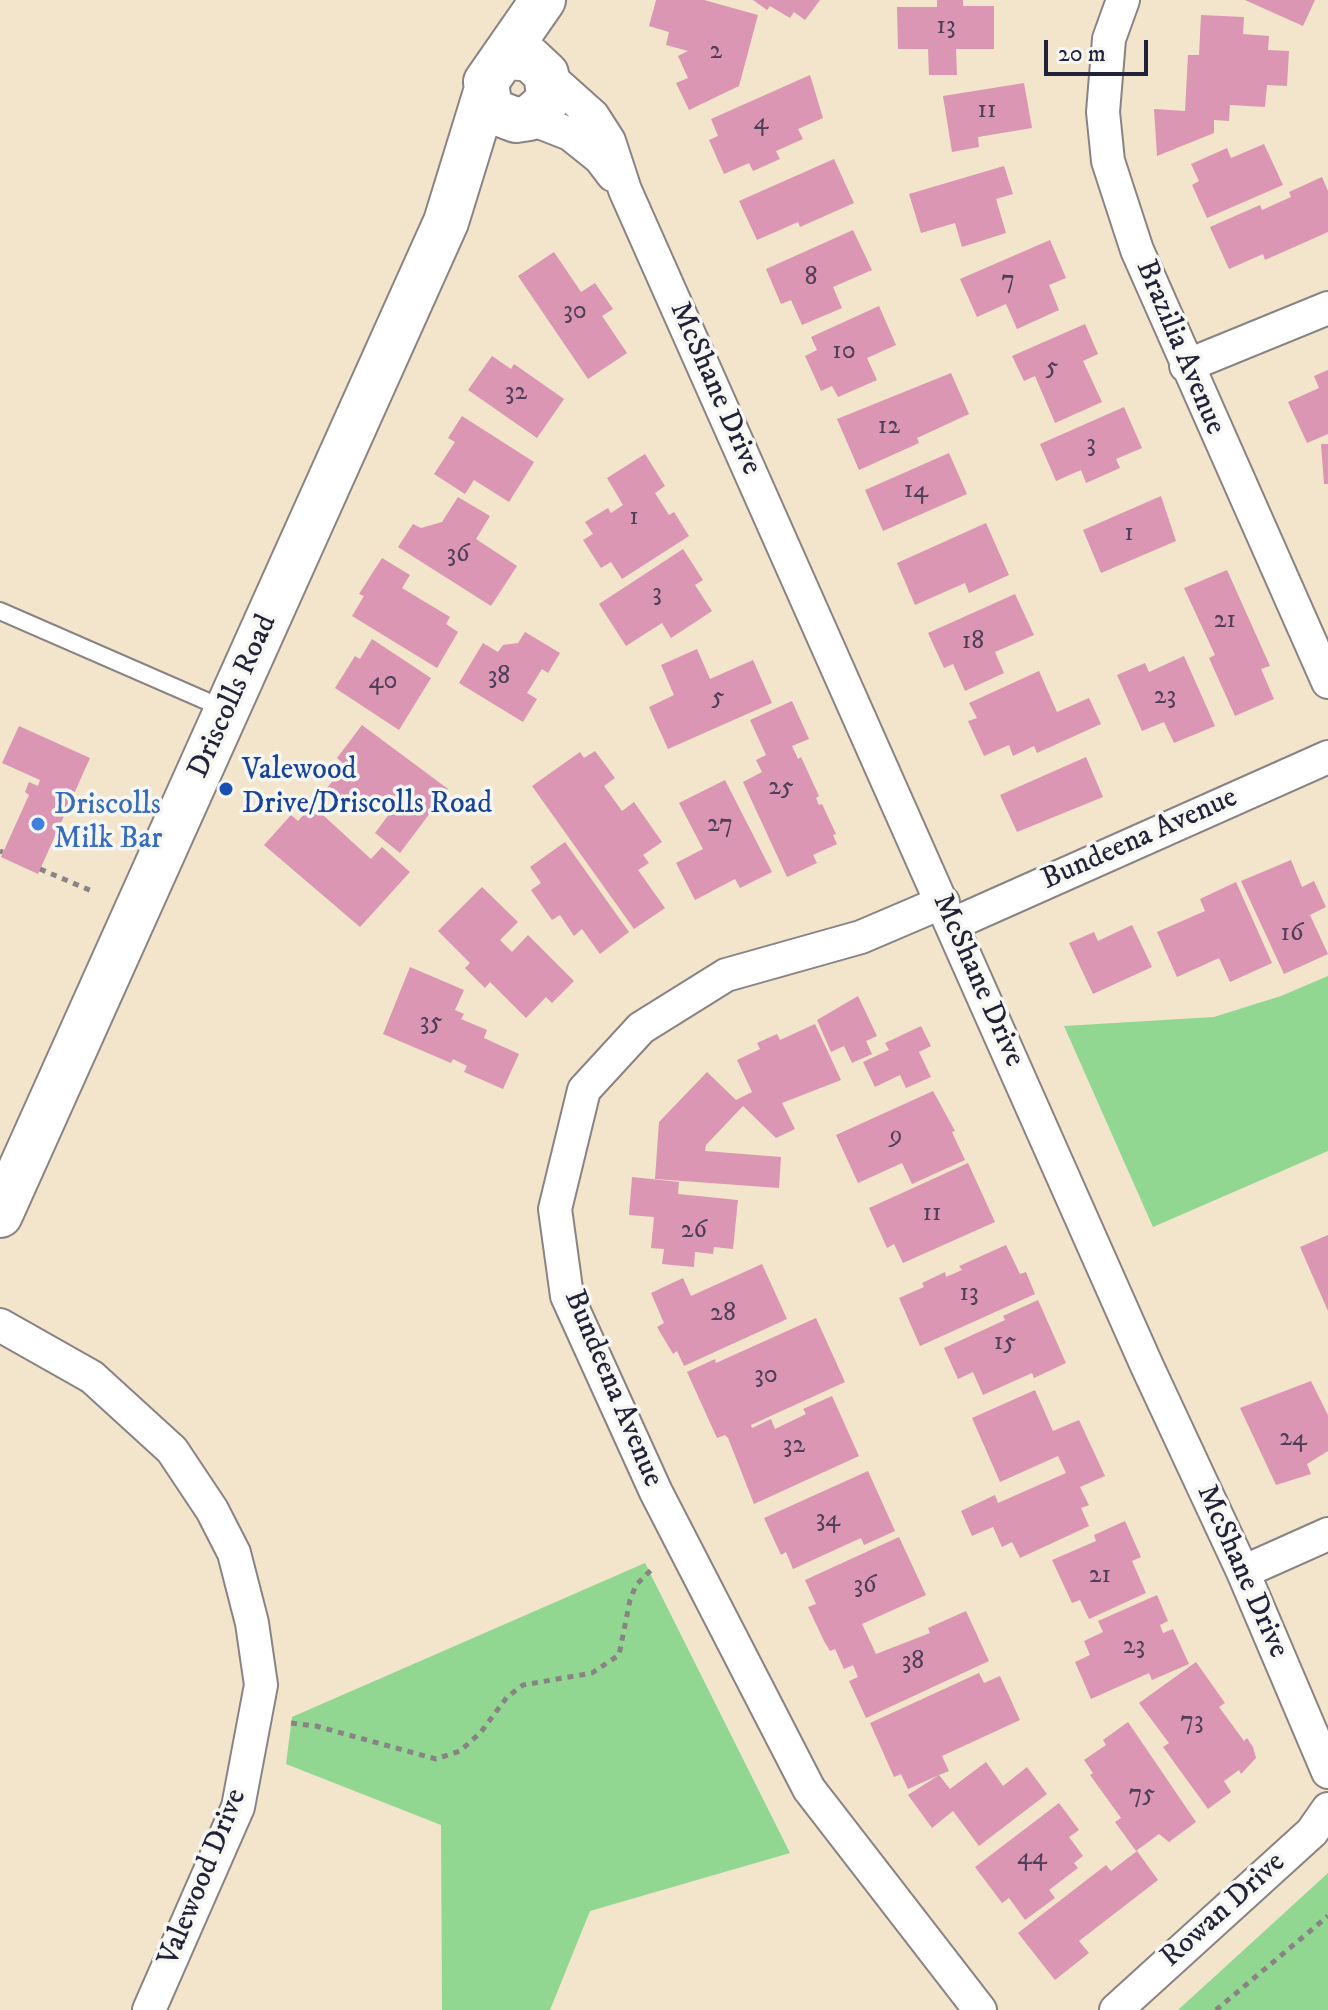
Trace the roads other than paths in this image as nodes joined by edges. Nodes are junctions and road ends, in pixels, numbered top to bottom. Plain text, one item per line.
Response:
1 (543, 0) edge
2 (564, 0) edge
3 (1123, 0) edge
4 (545, 73) junction
5 (494, 76) junction
6 (528, 119) junction
7 (625, 190) junction
8 (446, 222) junction
9 (1328, 308) edge
10 (1186, 366) junction
11 (0, 611) edge
12 (1328, 682) edge
13 (228, 710) junction
14 (1328, 757) edge
15 (948, 913) junction
16 (0, 1215) edge
17 (0, 1325) edge
18 (1328, 1534) edge
19 (1243, 1572) junction
20 (1328, 1772) edge
21 (1328, 1809) edge
22 (149, 2010) edge
23 (980, 2010) edge
24 (1116, 2010) edge

1 - 5 street, Driscolls Road
2 - 4 street
3 - 10 street, Brazilia Avenue
4 - 5 street
4 - 6 street
4 - 7 street, McShane Drive
5 - 6 street
5 - 8 street, Driscolls Road
6 - 7 street, McShane Drive
6 - 8 street, Driscolls Road
7 - 15 street, McShane Drive
8 - 13 street, Driscolls Road
9 - 10 street
10 - 12 street, Brazilia Avenue
11 - 13 lane
13 - 16 street, Driscolls Road
14 - 15 street, Bundeena Avenue
15 - 19 street, McShane Drive
15 - 23 street, Bundeena Avenue
17 - 22 street, Valewood Drive
18 - 19 street
19 - 20 street, McShane Drive
21 - 24 street, Rowan Drive

